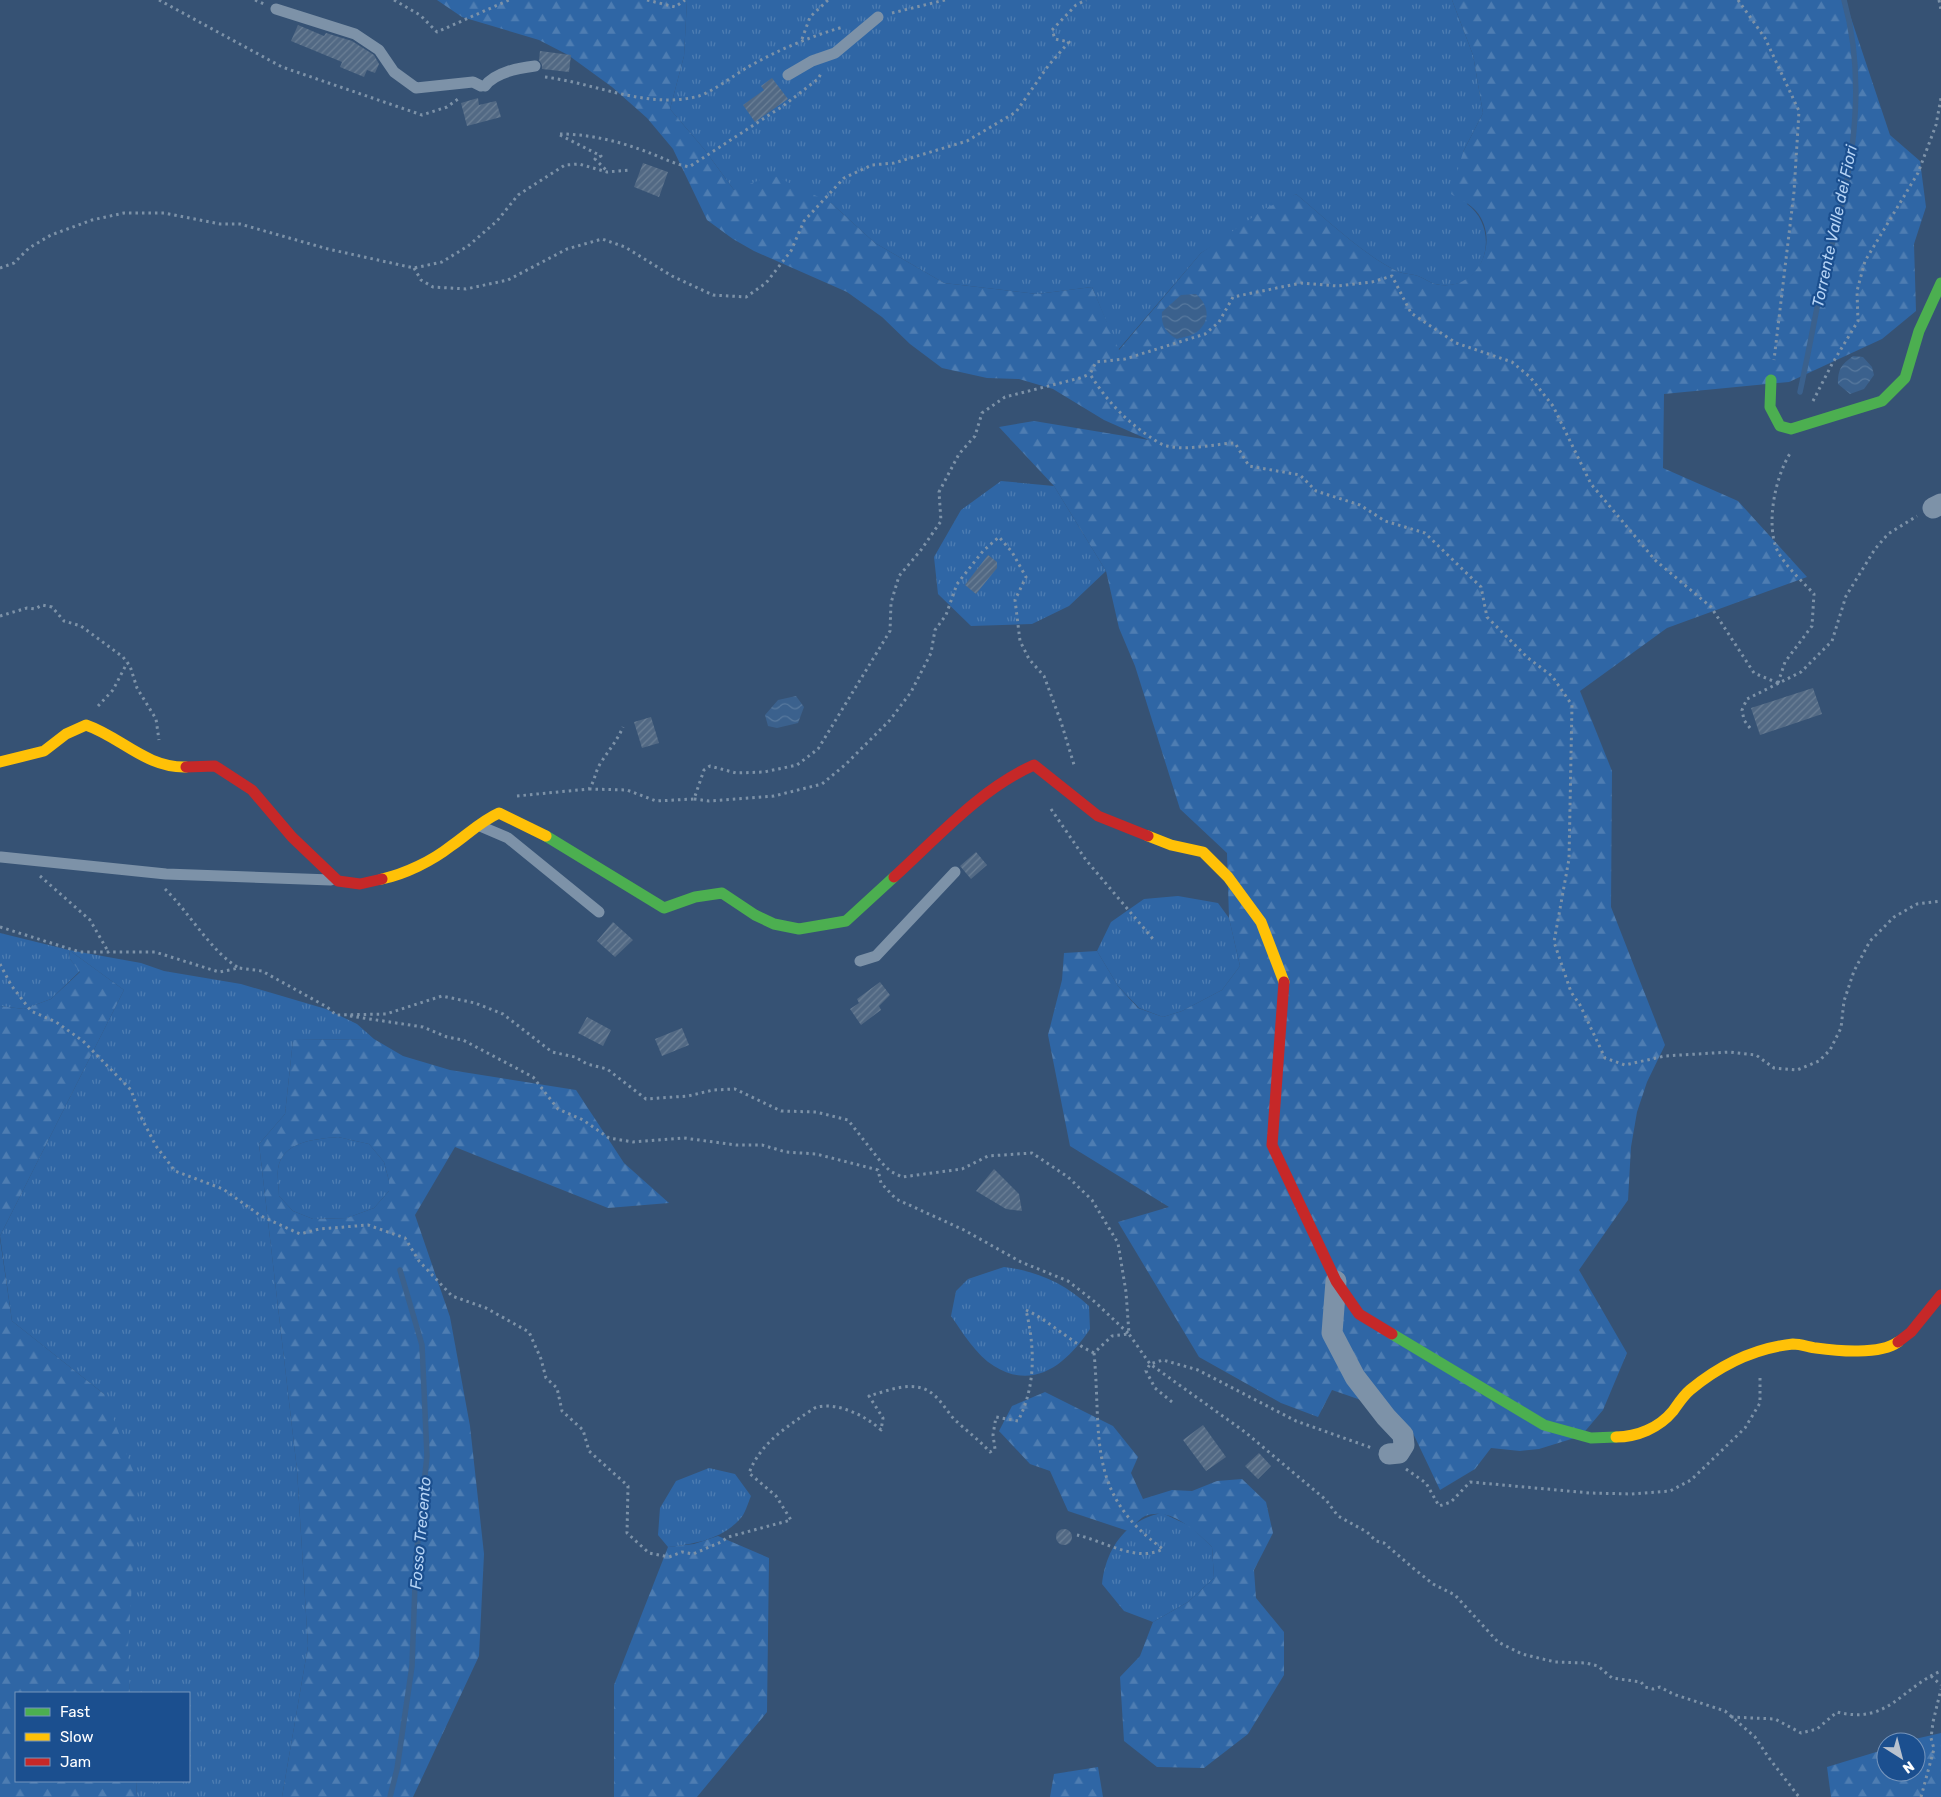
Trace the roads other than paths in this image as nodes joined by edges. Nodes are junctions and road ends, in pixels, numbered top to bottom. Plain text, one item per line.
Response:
1 (276, 10) dead end
2 (878, 17) road end
3 (535, 66) dead end
4 (788, 76) dead end
5 (1941, 283) edge
6 (1771, 380) road end
7 (0, 762) edge
8 (479, 825) junction
9 (1, 857) edge
10 (955, 872) dead end
11 (338, 881) junction
12 (598, 912) dead end
13 (860, 961) dead end
14 (1336, 1281) junction
15 (1941, 1295) edge
16 (1389, 1454) road end

1 - 3 lane
2 - 4 lane
5 - 6 street
7 - 11 street
8 - 11 street
8 - 12 lane
8 - 14 street
9 - 11 lane
10 - 13 lane
14 - 15 street
14 - 16 street

